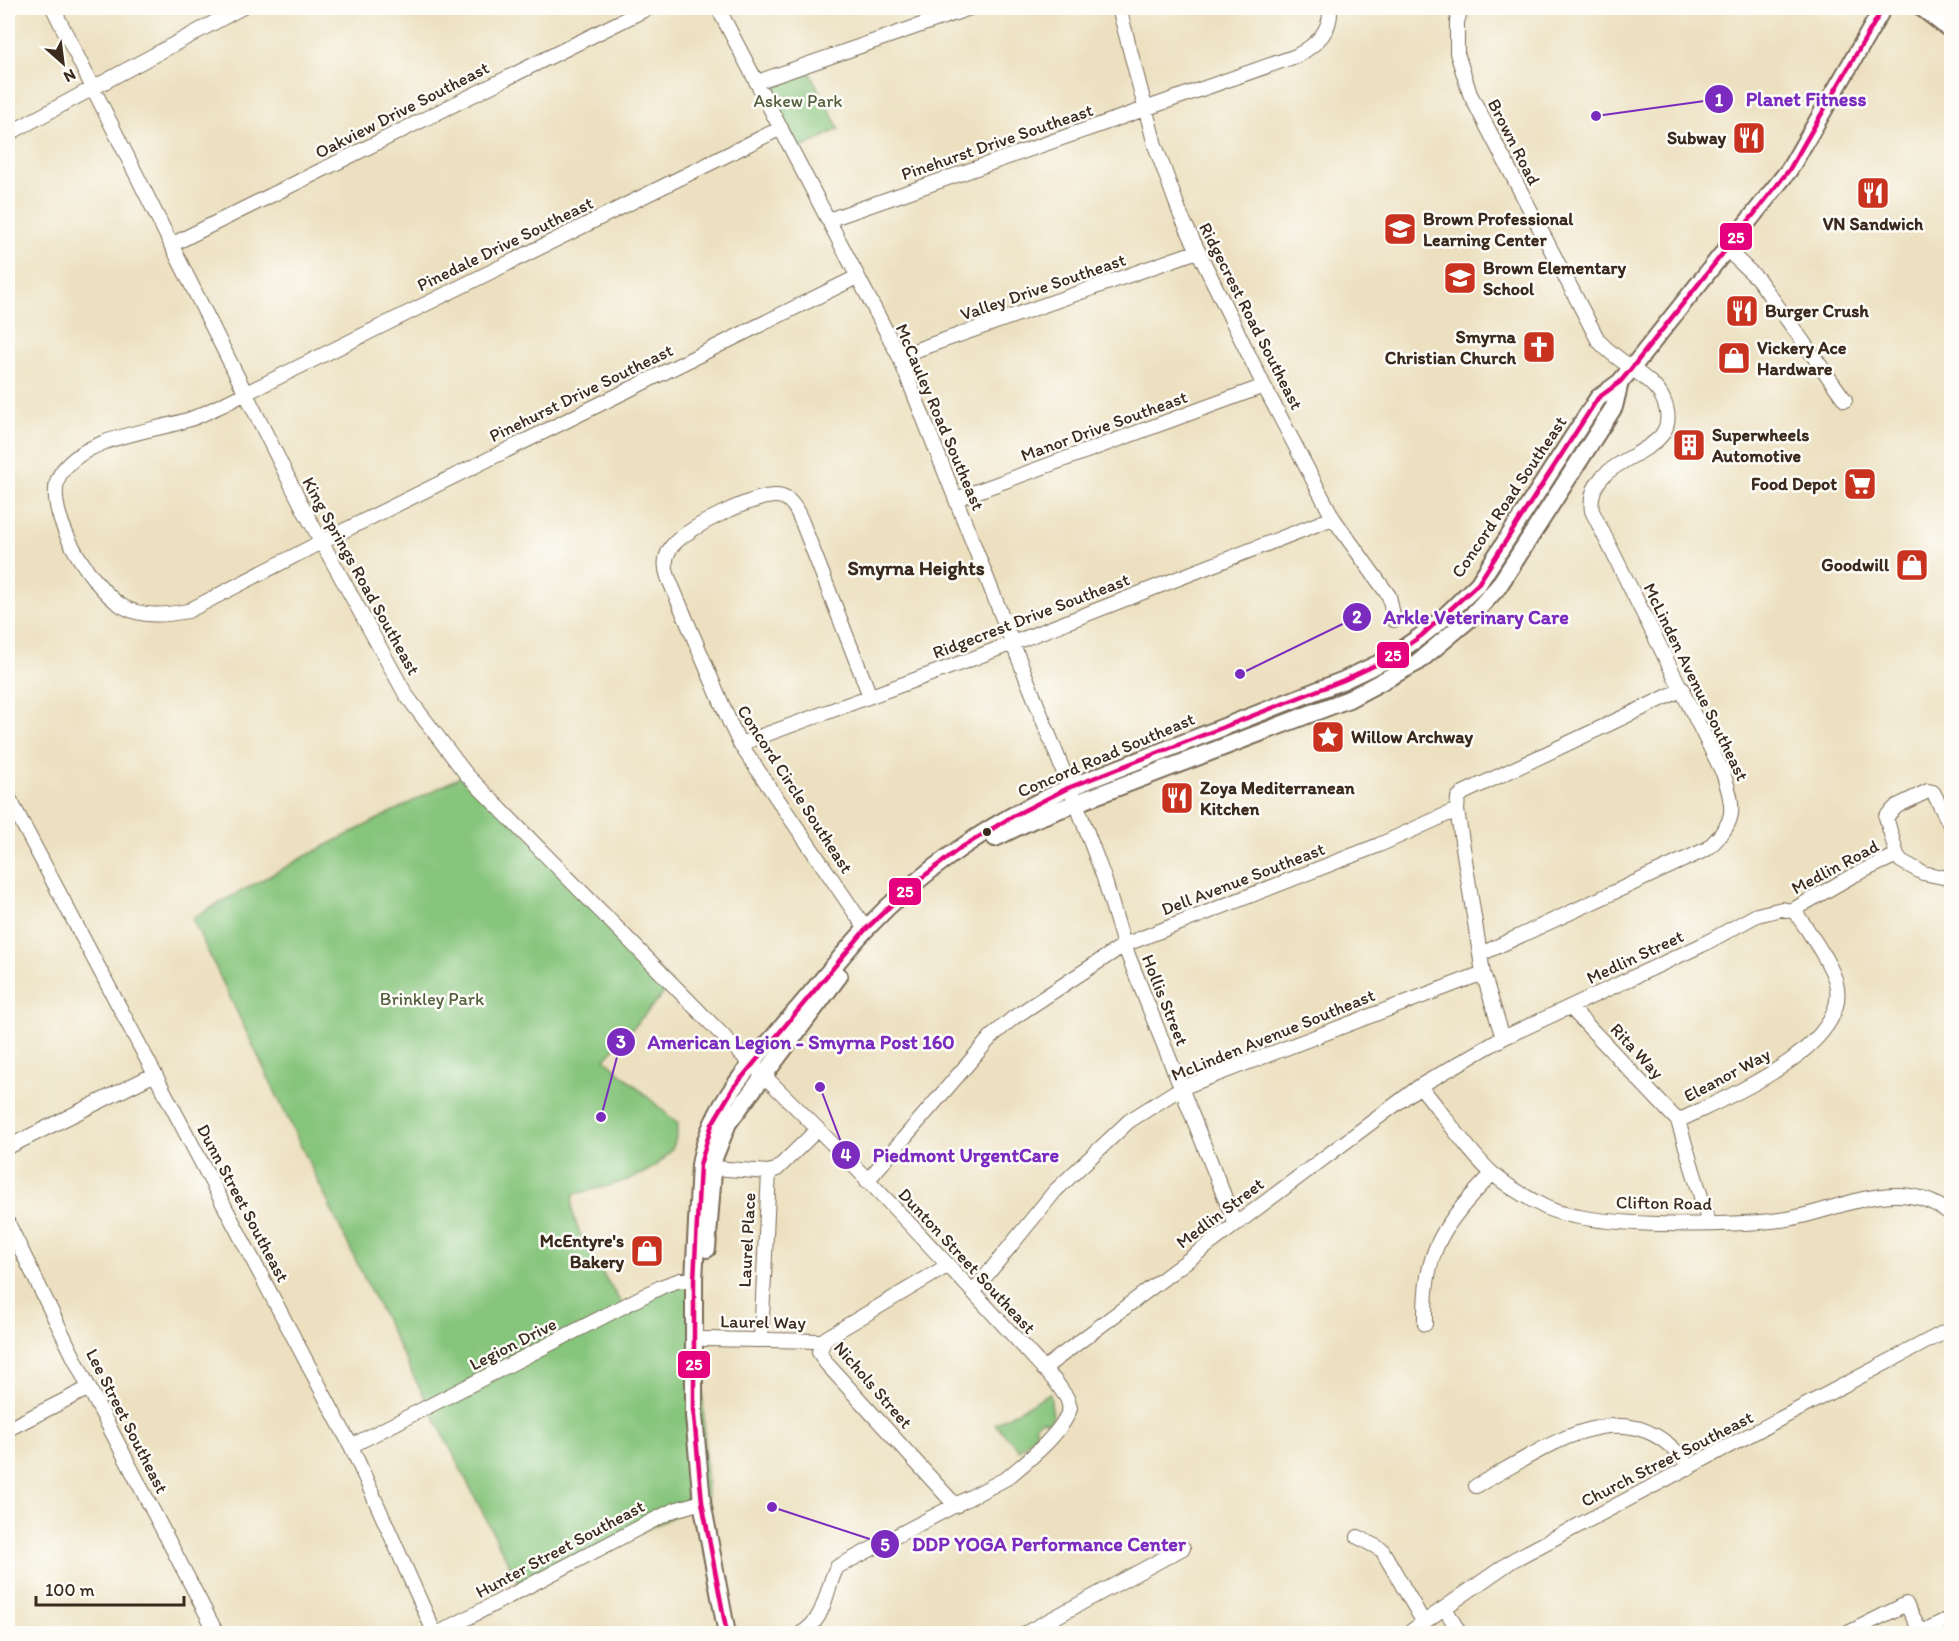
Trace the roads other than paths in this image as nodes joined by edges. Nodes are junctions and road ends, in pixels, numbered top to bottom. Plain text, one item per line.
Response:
1 (53, 8) edge
2 (241, 8) edge
3 (648, 8) edge
4 (718, 8) edge
5 (970, 8) edge
6 (1119, 8) edge
7 (1330, 8) edge
8 (1461, 8) edge
9 (1883, 8) edge
10 (1922, 8) edge
11 (1952, 31) edge
12 (757, 82) junction
13 (94, 85) junction
14 (1144, 109) junction
15 (781, 128) junction
16 (8, 134) edge
17 (828, 220) junction
18 (171, 245) junction
19 (1726, 249) junction
20 (1198, 251) junction
21 (857, 277) junction
22 (899, 356) junction
23 (1626, 376) junction
24 (1264, 386) junction
25 (246, 393) junction
26 (1845, 400) dead end
27 (956, 499) junction
28 (1333, 518) junction
29 (321, 542) junction
30 (1394, 620) dead end
31 (1011, 643) junction
32 (1683, 689) junction
33 (870, 696) junction
34 (740, 744) junction
35 (1068, 788) junction
36 (8, 796) edge
37 (1076, 805) junction
38 (1457, 810) junction
39 (1952, 828) edge
40 (1897, 855) junction
41 (1952, 879) edge
42 (1791, 911) junction
43 (866, 929) junction
44 (1124, 945) junction
45 (1481, 954) junction
46 (1484, 972) junction
47 (1570, 1007) junction
48 (1503, 1038) junction
49 (758, 1069) junction
50 (155, 1074) junction
51 (1420, 1086) junction
52 (1181, 1088) junction
53 (1678, 1121) junction
54 (818, 1129) junction
55 (8, 1147) edge
56 (713, 1168) junction
57 (769, 1172) junction
58 (1492, 1173) junction
59 (867, 1181) junction
60 (1952, 1215) edge
61 (8, 1223) edge
62 (1235, 1223) junction
63 (1709, 1223) junction
64 (947, 1266) junction
65 (694, 1280) junction
66 (973, 1292) junction
67 (1425, 1324) dead end
68 (1952, 1328) edge
69 (704, 1339) junction
70 (761, 1340) junction
71 (822, 1341) junction
72 (1044, 1369) junction
73 (89, 1388) junction
74 (8, 1429) edge
75 (351, 1446) junction
76 (1690, 1468) junction
77 (1476, 1486) dead end
78 (702, 1502) junction
79 (956, 1506) junction
80 (1358, 1537) dead end
81 (1183, 1548) dead end
82 (1445, 1608) junction
83 (1952, 1617) edge
84 (1424, 1623) junction
85 (1919, 1633) edge
86 (217, 1634) edge
87 (436, 1634) edge
88 (727, 1634) edge
89 (738, 1634) edge
90 (800, 1634) edge
91 (1024, 1634) edge
92 (1407, 1634) edge
93 (1460, 1634) edge
94 (1846, 1634) edge

1 - 13 street, King Springs Road Southeast
2 - 13 street
3 - 18 street, Oakview Drive Southeast
4 - 12 street, McCauley Road Southeast
5 - 12 street
6 - 14 street, Ridgecrest Road Southeast
7 - 14 street, Pinehurst Drive Southeast
8 - 23 street, Brown Road
9 - 19 main road, Concord Road Southeast
10 - 11 main road
12 - 15 street, McCauley Road Southeast
13 - 16 street
13 - 18 street, King Springs Road Southeast
14 - 17 street, Pinehurst Drive Southeast
14 - 20 street, Ridgecrest Road Southeast
15 - 17 street, McCauley Road Southeast
15 - 25 street, Pinedale Drive Southeast
17 - 21 street, McCauley Road Southeast
18 - 25 street, King Springs Road Southeast
19 - 23 main road, Concord Road Southeast
19 - 26 street
20 - 22 street, Valley Drive Southeast
20 - 24 street, Ridgecrest Road Southeast
21 - 22 street, McCauley Road Southeast
21 - 29 street, Pinehurst Drive Southeast
22 - 27 street, McCauley Road Southeast
23 - 32 street, McLinden Avenue Southeast
23 - 35 main road, Concord Road Southeast
23 - 37 main road, Concord Road Southeast
24 - 27 street, Manor Drive Southeast
24 - 28 street, Ridgecrest Road Southeast
25 - 29 street, King Springs Road Southeast
25 - 29 street, Pinedale Drive Southeast
27 - 31 street, McCauley Road Southeast
28 - 30 street, Ridgecrest Road Southeast
28 - 31 street, Ridgecrest Drive Southeast
29 - 49 street, King Springs Road Southeast
31 - 33 street, Ridgecrest Drive Southeast
31 - 35 street, McCauley Road Southeast
32 - 38 street, Dell Avenue Southeast
32 - 45 street, McLinden Avenue Southeast
33 - 34 street, Ridgecrest Drive Southeast
33 - 34 street, Concord Circle Southeast
34 - 43 street, Concord Circle Southeast
35 - 37 street, Hollis Street
35 - 43 main road, Concord Road Southeast
36 - 50 street, Dunn Street Southeast
37 - 44 street, Hollis Street
37 - 49 main road, Concord Road Southeast
38 - 44 street, Dell Avenue Southeast
38 - 45 street
39 - 40 street
40 - 41 street
40 - 42 street, Medlin Road
42 - 47 street, Medlin Street
42 - 53 street, Eleanor Way
43 - 49 main road, Concord Road Southeast
44 - 52 street, Hollis Street
44 - 59 street, Dell Avenue Southeast
45 - 46 street
46 - 48 street
46 - 52 street, McLinden Avenue Southeast
47 - 48 street, Medlin Street
47 - 53 street, Rita Way
48 - 51 street, Medlin Street
49 - 54 street, Dunton Street Southeast
49 - 56 main road, Concord Road Southeast
49 - 65 main road, Concord Road Southeast
50 - 55 street
50 - 75 street, Dunn Street Southeast
51 - 58 street, Clifton Road
51 - 62 street, Medlin Street
52 - 62 street, Hollis Street
52 - 66 street, McLinden Avenue Southeast
53 - 63 street, Rita Way
54 - 57 street, Laurel Place
54 - 59 street, Dunton Street Southeast
56 - 57 street
56 - 69 main road, Concord Road Southeast
57 - 70 street, Laurel Place
58 - 63 street, Clifton Road
58 - 67 street
59 - 64 street, Dunton Street Southeast
60 - 63 street, Clifton Road
61 - 73 street, Lee Street Southeast
62 - 72 street, Medlin Street
64 - 66 street, Dunton Street Southeast
64 - 71 street, Nichols Street
65 - 75 street, Legion Drive
65 - 78 main road, Concord Road Southeast
66 - 72 street, Dunton Street Southeast
68 - 76 street, Church Street Southeast
69 - 70 street, Laurel Way
69 - 89 main road, Concord Road Southeast
70 - 71 street, Laurel Way
71 - 79 street, Nichols Street
72 - 79 street
73 - 74 street
73 - 86 street, Lee Street Southeast
75 - 87 street, Dunn Street Southeast
76 - 77 street
76 - 82 street, Church Street Southeast
78 - 87 street, Hunter Street Southeast
78 - 88 main road, Concord Road Southeast
79 - 90 street
80 - 84 street
81 - 91 street
82 - 84 street, Church Street Southeast
82 - 93 street
83 - 85 street
84 - 92 street, Church Street Southeast
85 - 94 street

